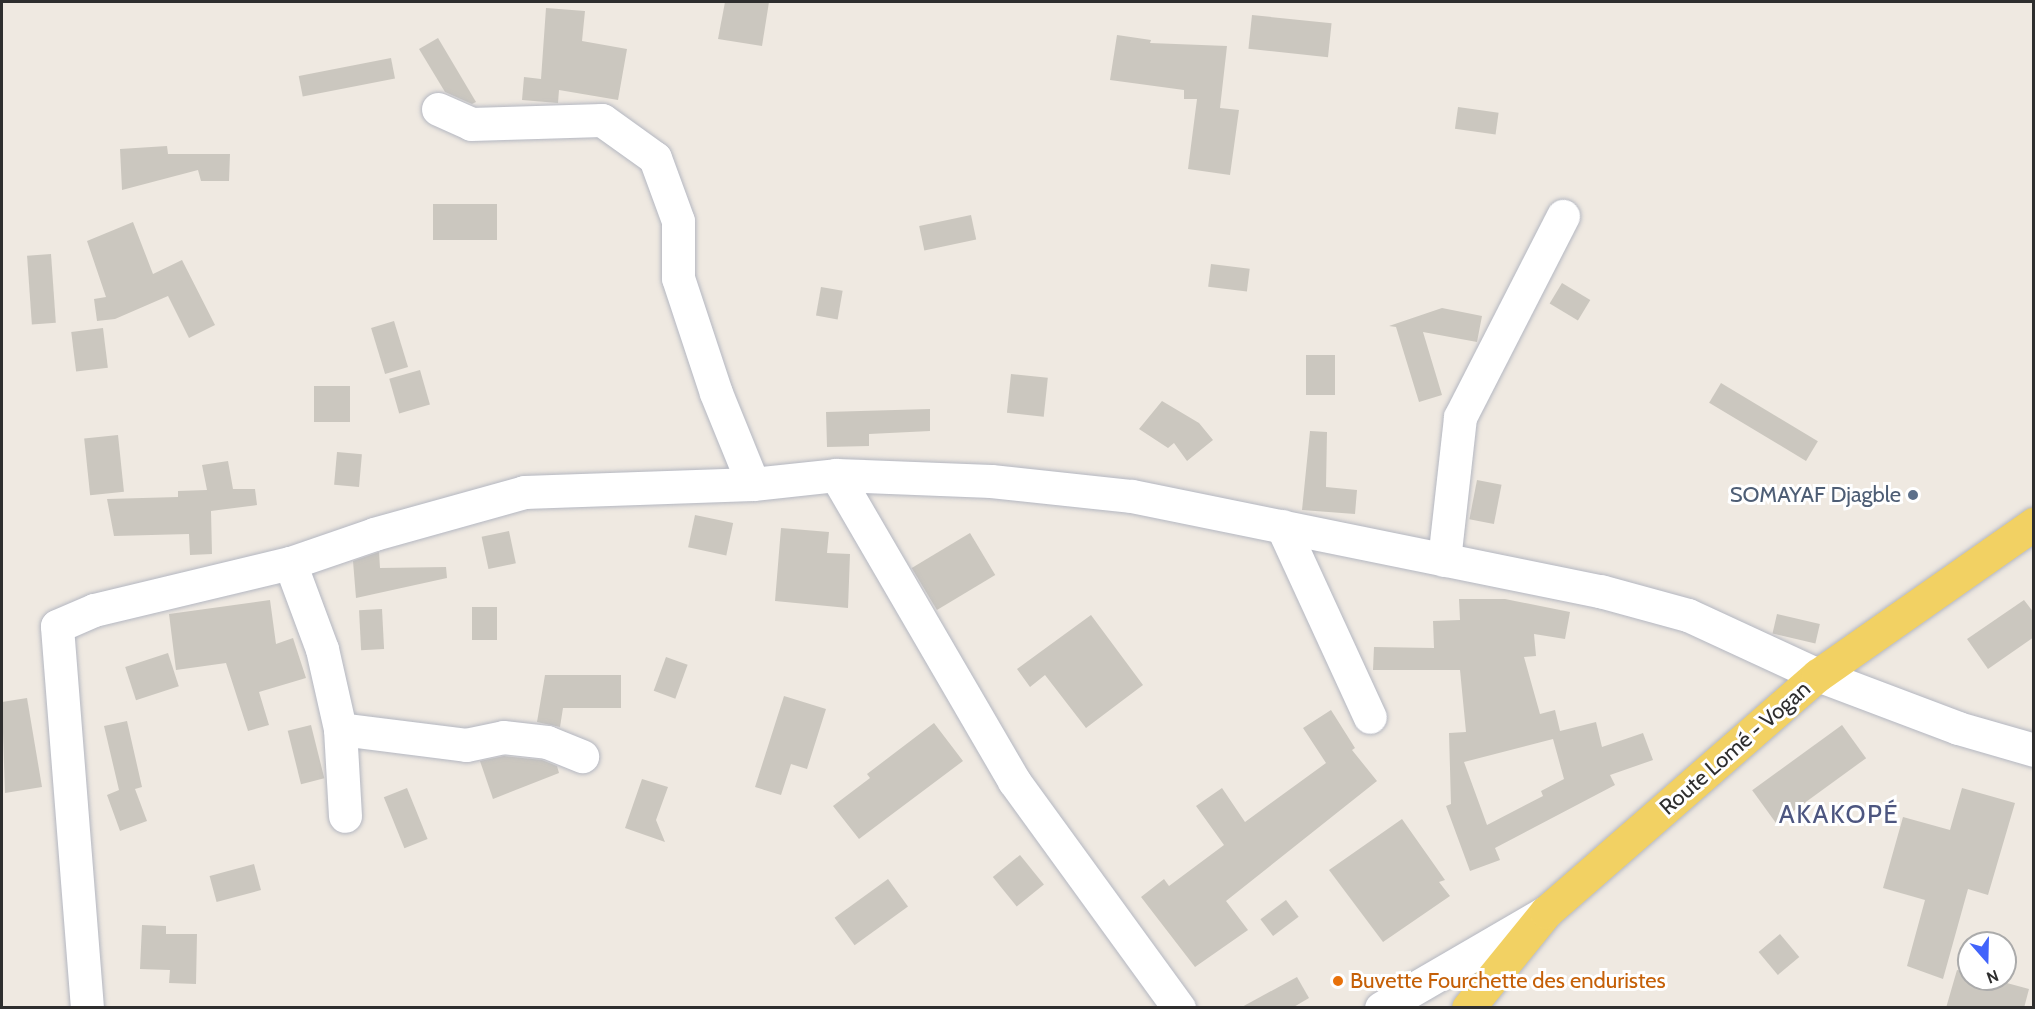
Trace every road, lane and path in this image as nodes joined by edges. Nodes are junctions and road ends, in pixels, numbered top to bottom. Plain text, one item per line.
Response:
1 (438, 109) dead end
2 (1563, 216) dead end
3 (836, 475) junction
4 (753, 484) junction
5 (2034, 524) edge
6 (1282, 526) junction
7 (1444, 560) junction
8 (290, 562) junction
9 (1818, 675) junction
10 (1370, 717) dead end
11 (339, 729) junction
12 (2034, 750) edge
13 (582, 756) dead end
14 (345, 816) dead end
15 (1546, 912) junction
16 (87, 1008) edge
17 (1179, 1008) edge
18 (1381, 1008) edge
19 (1468, 1008) edge

1 - 4 street
2 - 7 street
3 - 4 street
3 - 6 street
3 - 17 street
4 - 8 street
5 - 9 main road, Route Lomé - Vogan
6 - 7 street
6 - 10 street
7 - 9 street
8 - 11 street
8 - 16 street
9 - 12 street
9 - 15 main road, Route Lomé - Vogan
11 - 13 street
11 - 14 street
15 - 18 street
15 - 19 main road, Route Lomé - Vogan

